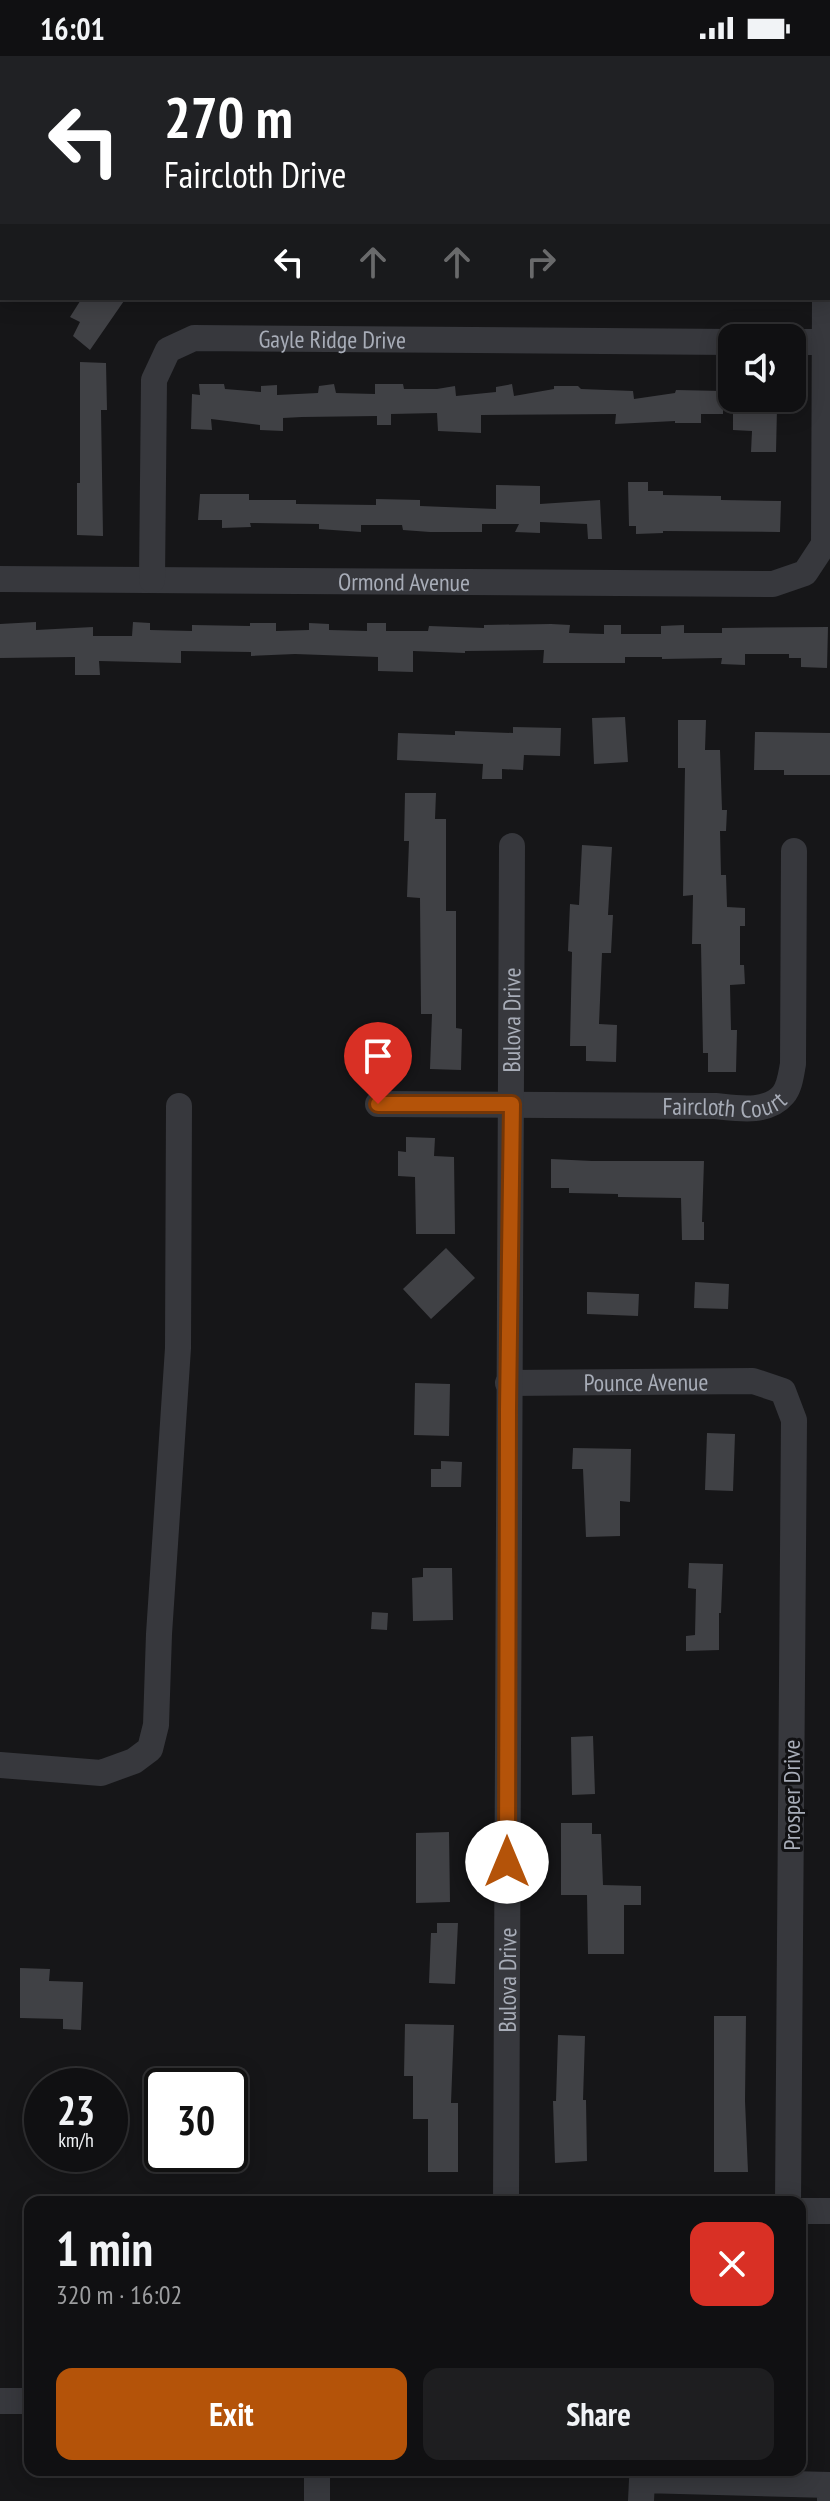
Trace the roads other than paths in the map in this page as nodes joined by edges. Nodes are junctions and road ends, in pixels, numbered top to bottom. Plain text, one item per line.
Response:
1 (825, 300) edge
2 (718, 342) edge
3 (806, 342) edge
4 (825, 342) junction
5 (827, 433) edge
6 (0, 579) edge
7 (152, 580) junction
8 (512, 846) dead end
9 (794, 851) dead end
10 (378, 1104) dead end
11 (512, 1104) junction
12 (179, 1106) dead end
13 (508, 1383) junction
14 (783, 1391) joint
15 (0, 1765) edge
16 (506, 2196) edge
17 (788, 2196) edge
18 (806, 2211) edge
19 (830, 2211) edge
20 (0, 2401) edge
21 (24, 2401) edge
22 (317, 2476) edge
23 (317, 2501) edge
24 (641, 2501) edge
25 (830, 2501) edge

1 - 4 street
2 - 7 street, Gayle Ridge Drive
3 - 4 street
4 - 5 street
5 - 7 street, Ormond Avenue
6 - 7 street, Ormond Avenue
8 - 11 street, Bulova Drive
9 - 11 street, Faircloth Court
10 - 11 street
11 - 13 street, Bulova Drive
12 - 15 street
13 - 14 street, Pounce Avenue
13 - 16 street, Bulova Drive
14 - 17 street, Prosper Drive
18 - 19 street
20 - 21 street
22 - 23 street
24 - 25 street

